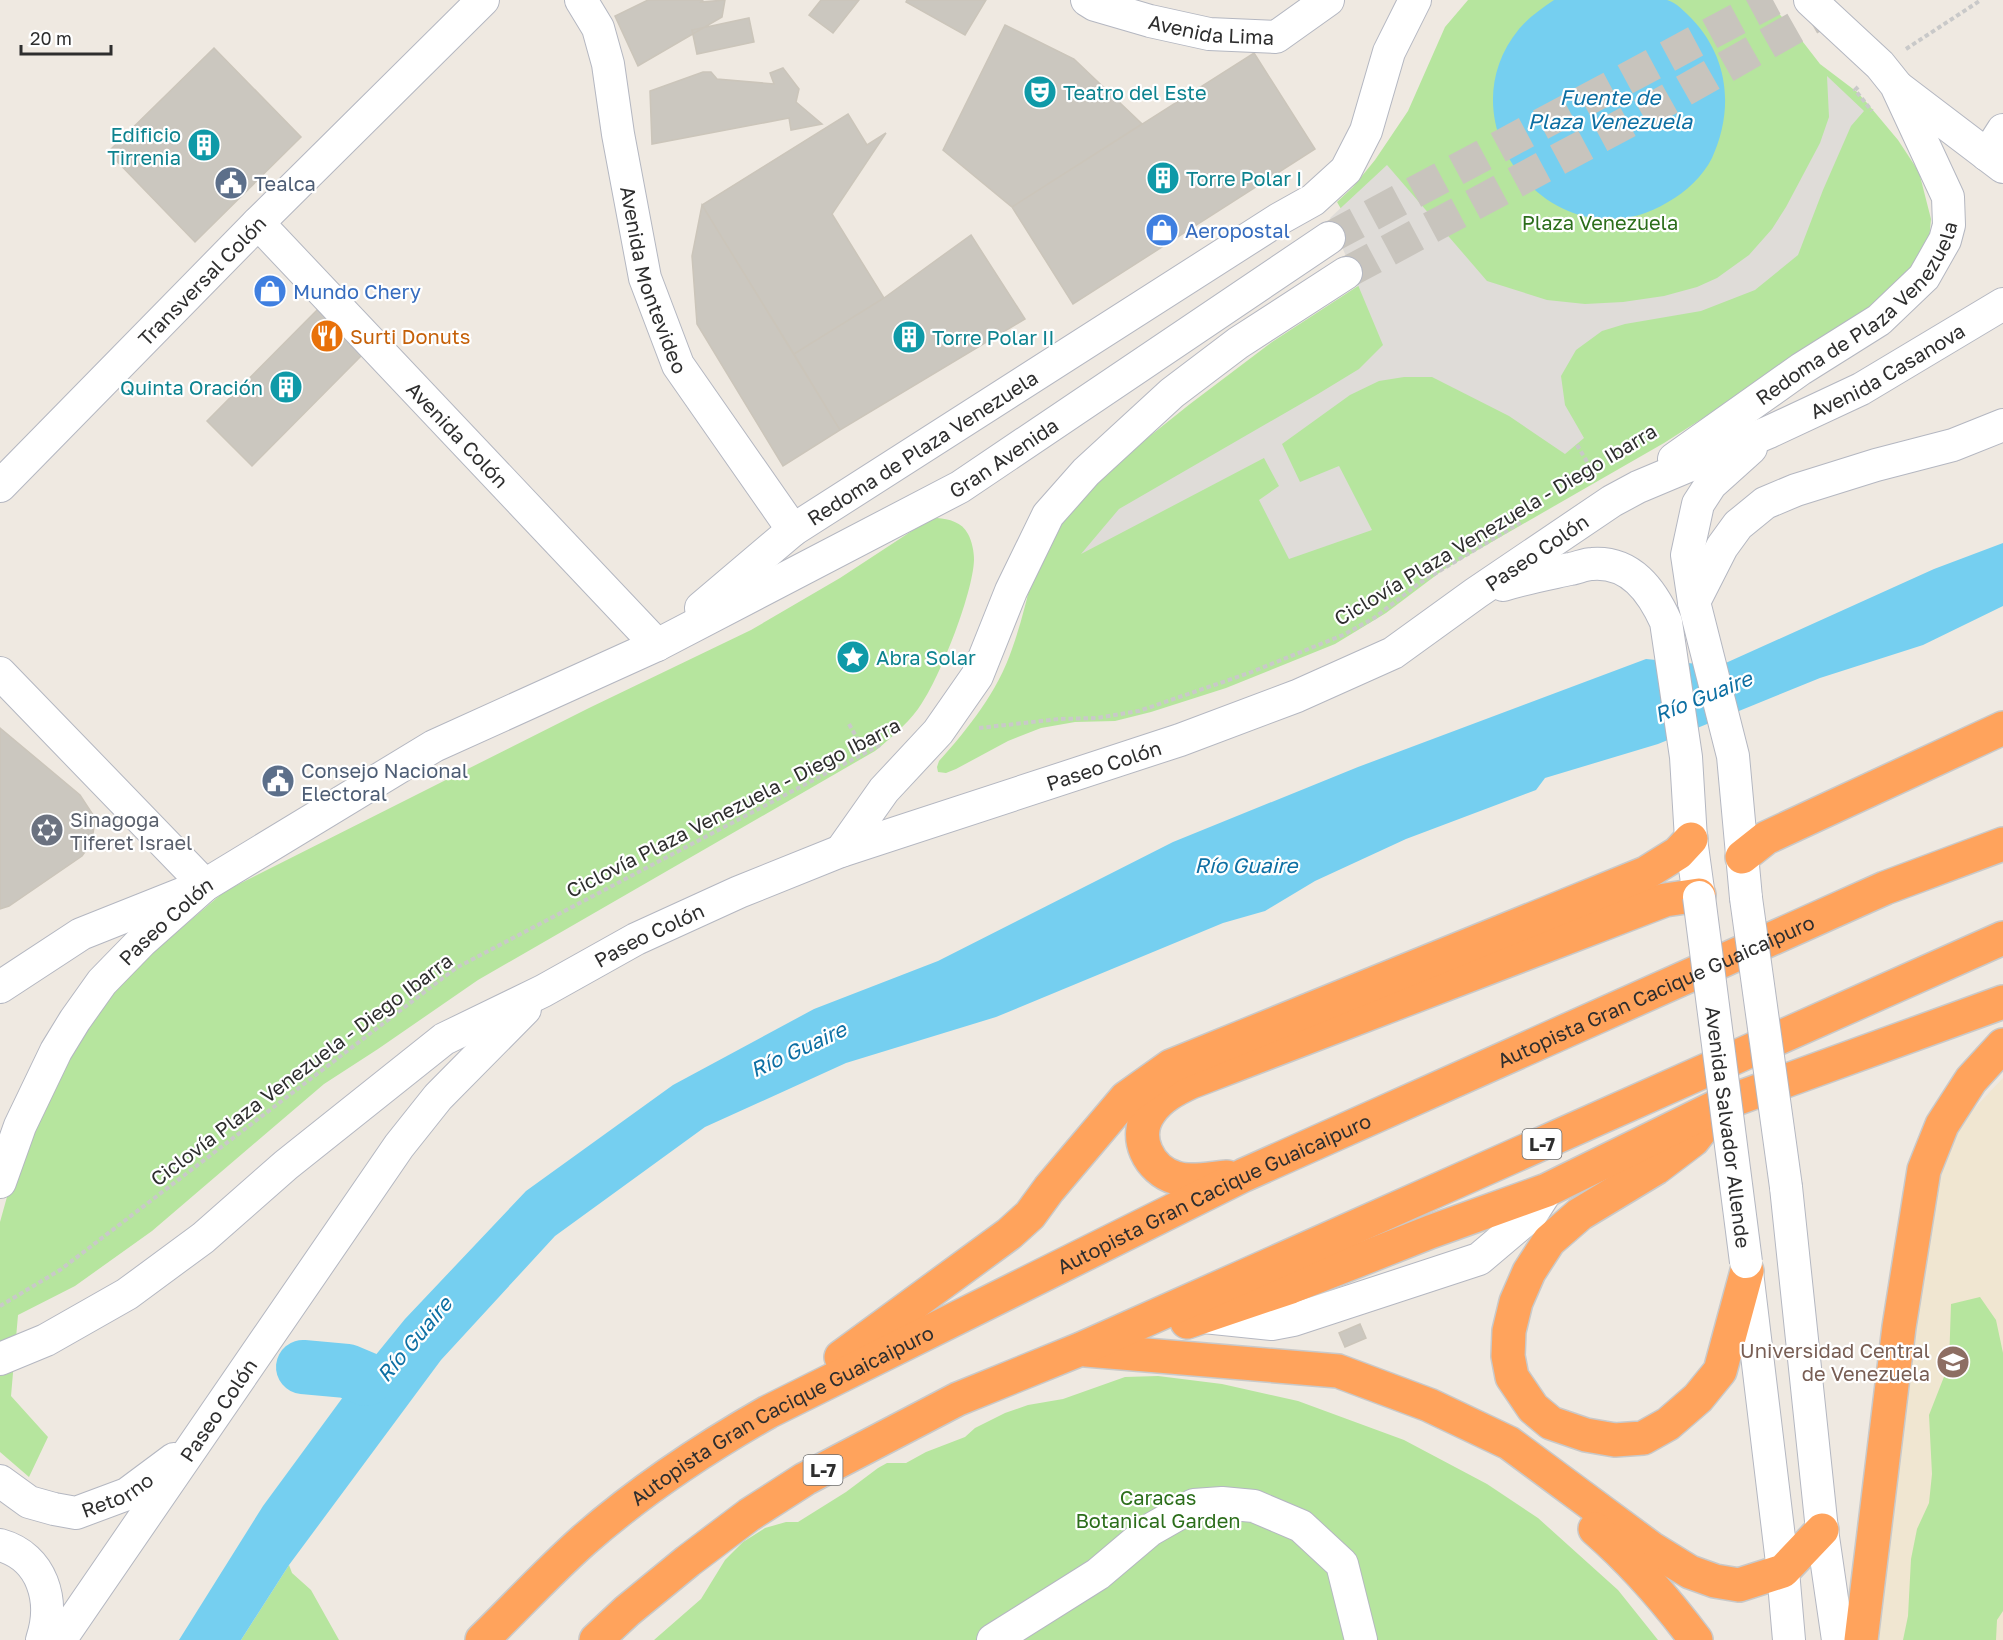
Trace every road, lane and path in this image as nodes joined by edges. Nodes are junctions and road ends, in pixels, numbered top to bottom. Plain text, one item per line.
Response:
1 (483, 0) edge
2 (581, 0) edge
3 (1087, 0) edge
4 (1329, 0) edge
5 (1810, 0) edge
6 (1981, 0) edge
7 (1409, 7) edge
8 (1888, 75) junction
9 (1876, 116) dead end
10 (1998, 151) edge
11 (258, 223) junction
12 (1329, 238) tunnel mouth
13 (1346, 273) tunnel mouth
14 (2003, 304) edge
15 (2003, 425) edge
16 (1769, 432) junction
17 (0, 486) edge
18 (1638, 487) junction
19 (1532, 516) dead end
20 (793, 530) junction
21 (1476, 592) junction
22 (1694, 602) junction
23 (657, 645) junction
24 (0, 673) edge
25 (849, 724) dead end
26 (2003, 728) edge
27 (938, 732) junction
28 (883, 744) dead end
29 (866, 752) junction
30 (1690, 839) junction
31 (2003, 844) edge
32 (841, 851) junction
33 (1742, 856) junction
34 (205, 885) junction
35 (1699, 896) junction
36 (2003, 938) edge
37 (0, 987) edge
38 (543, 991) junction
39 (2003, 1002) edge
40 (2003, 1045) edge
41 (1722, 1104) junction
42 (1244, 1175) junction
43 (0, 1182) edge
44 (1747, 1267) junction
45 (0, 1306) edge
46 (1081, 1349) junction
47 (0, 1359) edge
48 (1244, 1362) junction
49 (768, 1412) junction
50 (194, 1444) junction
51 (0, 1481) edge
52 (1822, 1530) junction
53 (0, 1545) edge
54 (1783, 1571) junction
55 (42, 1640) edge
56 (60, 1640) edge
57 (482, 1640) edge
58 (596, 1640) edge
59 (993, 1640) edge
60 (1361, 1640) edge
61 (1696, 1640) edge
62 (1789, 1640) edge
63 (1838, 1640) edge
64 (1861, 1640) edge

1 - 11 street, Transversal Colón
2 - 20 street, Avenida Montevideo
3 - 4 street, Avenida Lima
5 - 8 street, Redoma de Plaza Venezuela
6 - 8 path
7 - 20 street, Redoma de Plaza Venezuela
8 - 9 path
8 - 10 street, Redoma de Plaza Venezuela
8 - 18 street, Redoma de Plaza Venezuela
11 - 17 street, Transversal Colón
11 - 23 street, Avenida Colón
12 - 23 street, Gran Avenida
13 - 27 street
14 - 16 street, Avenida Casanova
15 - 22 street
16 - 18 street, Avenida Casanova
16 - 22 street, Avenida Casanova
18 - 21 street, Paseo Colón
19 - 27 path, Ciclovía Plaza Venezuela - Diego Ibarra
20 - 23 street, Redoma de Plaza Venezuela
21 - 30 street, Avenida Salvador Allende
21 - 32 street, Paseo Colón
22 - 33 street
23 - 34 street, Paseo Colón
24 - 34 street
25 - 29 path
26 - 33 highway
27 - 32 street
28 - 29 path, Ciclovía Plaza Venezuela - Diego Ibarra
29 - 45 path, Ciclovía Plaza Venezuela - Diego Ibarra
30 - 35 street, Avenida Salvador Allende
30 - 49 highway
31 - 42 highway, Autopista Gran Cacique Guaicaipuro
32 - 38 street, Paseo Colón
33 - 52 street, bridge
34 - 37 street
34 - 43 street, Paseo Colón
35 - 42 highway
35 - 44 street, Avenida Salvador Allende, bridge
36 - 46 highway, L-7
38 - 47 street, Paseo Colón
38 - 50 street, Paseo Colón
39 - 41 highway
40 - 64 highway
41 - 44 highway
41 - 46 highway
42 - 49 highway, Autopista Gran Cacique Guaicaipuro
44 - 54 street, Avenida Salvador Allende
46 - 48 highway
46 - 58 highway, L-7
48 - 54 highway
48 - 61 highway
49 - 57 highway, Autopista Gran Cacique Guaicaipuro
50 - 51 street, Retorno
50 - 56 street, Paseo Colón
52 - 54 highway
52 - 63 street
53 - 55 street
54 - 62 street, Avenida Salvador Allende
59 - 60 street

